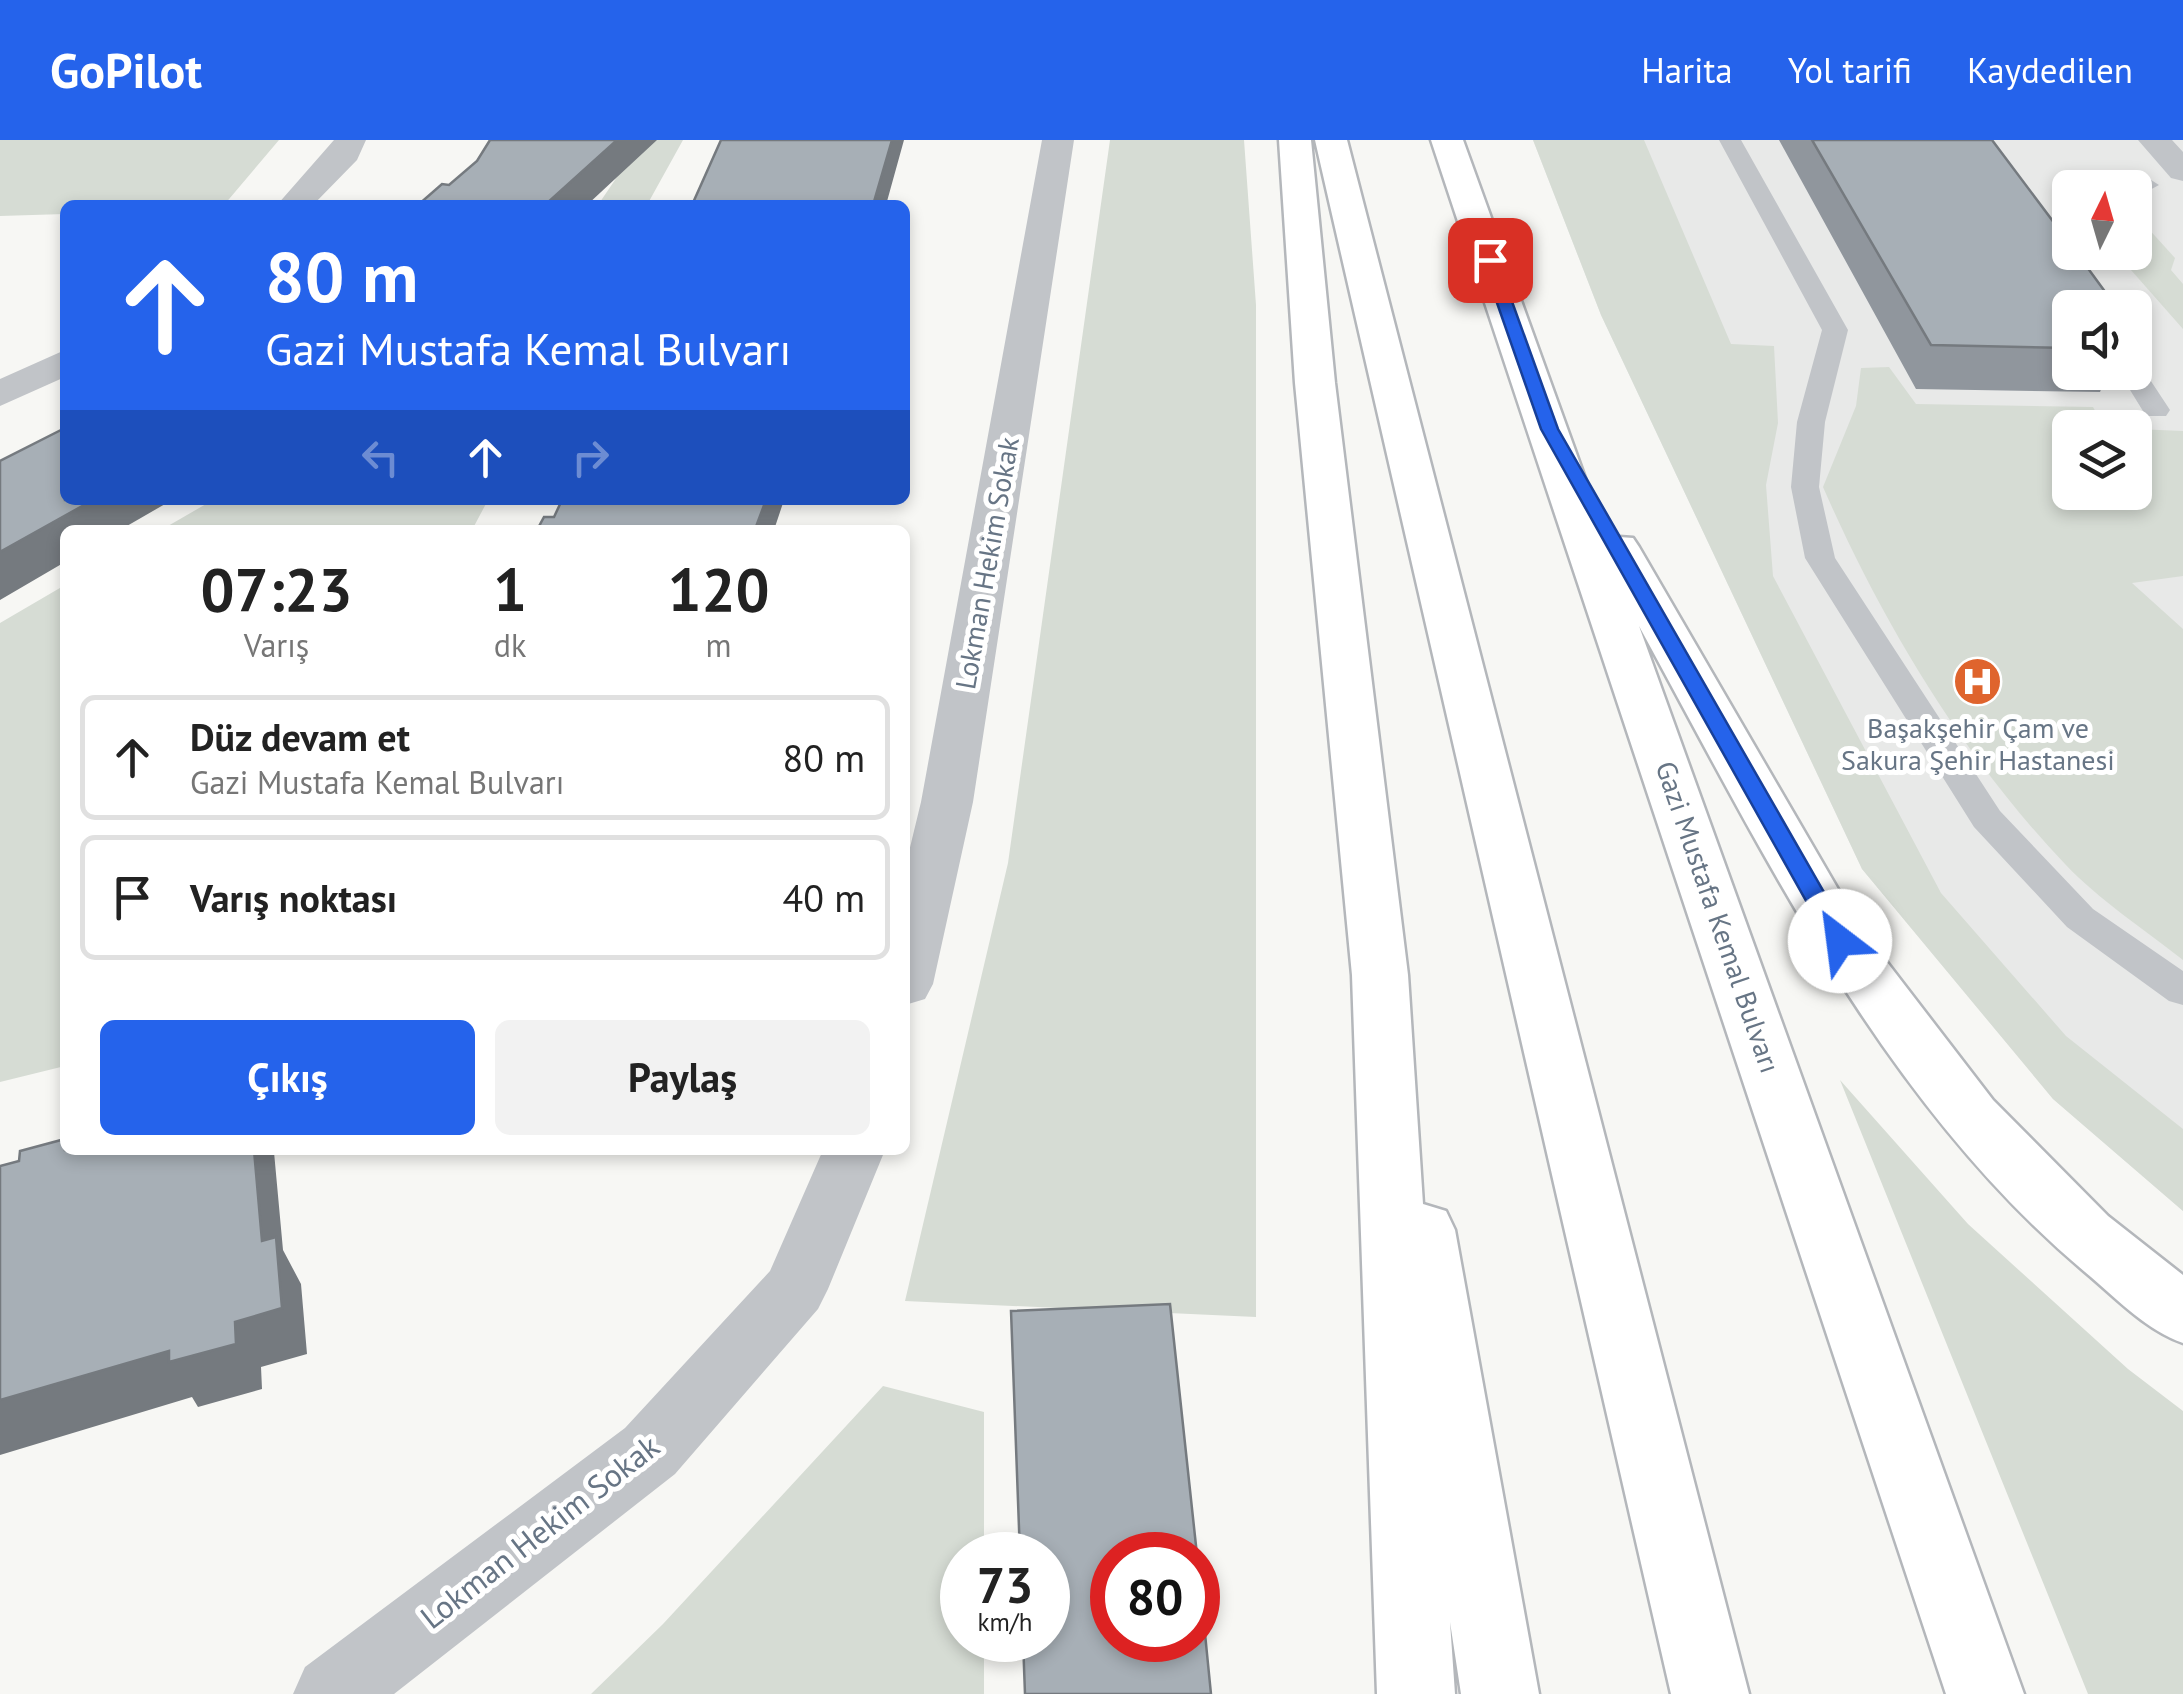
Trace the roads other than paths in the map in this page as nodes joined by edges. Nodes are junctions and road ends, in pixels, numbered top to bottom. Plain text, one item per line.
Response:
1 (350, 140) edge
2 (1058, 140) edge
3 (1295, 140) edge
4 (1331, 140) edge
5 (1448, 140) edge
6 (1730, 140) edge
7 (2154, 140) edge
8 (2183, 171) edge
9 (299, 200) edge
10 (60, 364) edge
11 (2143, 390) edge
12 (0, 394) edge
13 (2156, 410) dead end
14 (1550, 429) junction
15 (910, 962) edge
16 (1380, 976) junction
17 (2183, 991) edge
18 (852, 1155) edge
19 (2183, 1314) edge
20 (332, 1694) edge
21 (1416, 1694) edge
22 (1500, 1694) edge
23 (1710, 1694) edge
24 (1986, 1694) edge

1 - 9 street
2 - 15 street, Lokman Hekim Sokak
3 - 16 highway
4 - 23 highway
5 - 14 highway, Gazi Mustafa Kemal Bulvarı
6 - 17 lane
7 - 8 street
10 - 12 street
11 - 13 lane
14 - 19 highway
14 - 24 highway, Gazi Mustafa Kemal Bulvarı
16 - 21 highway
16 - 22 highway
18 - 20 street, Lokman Hekim Sokak

